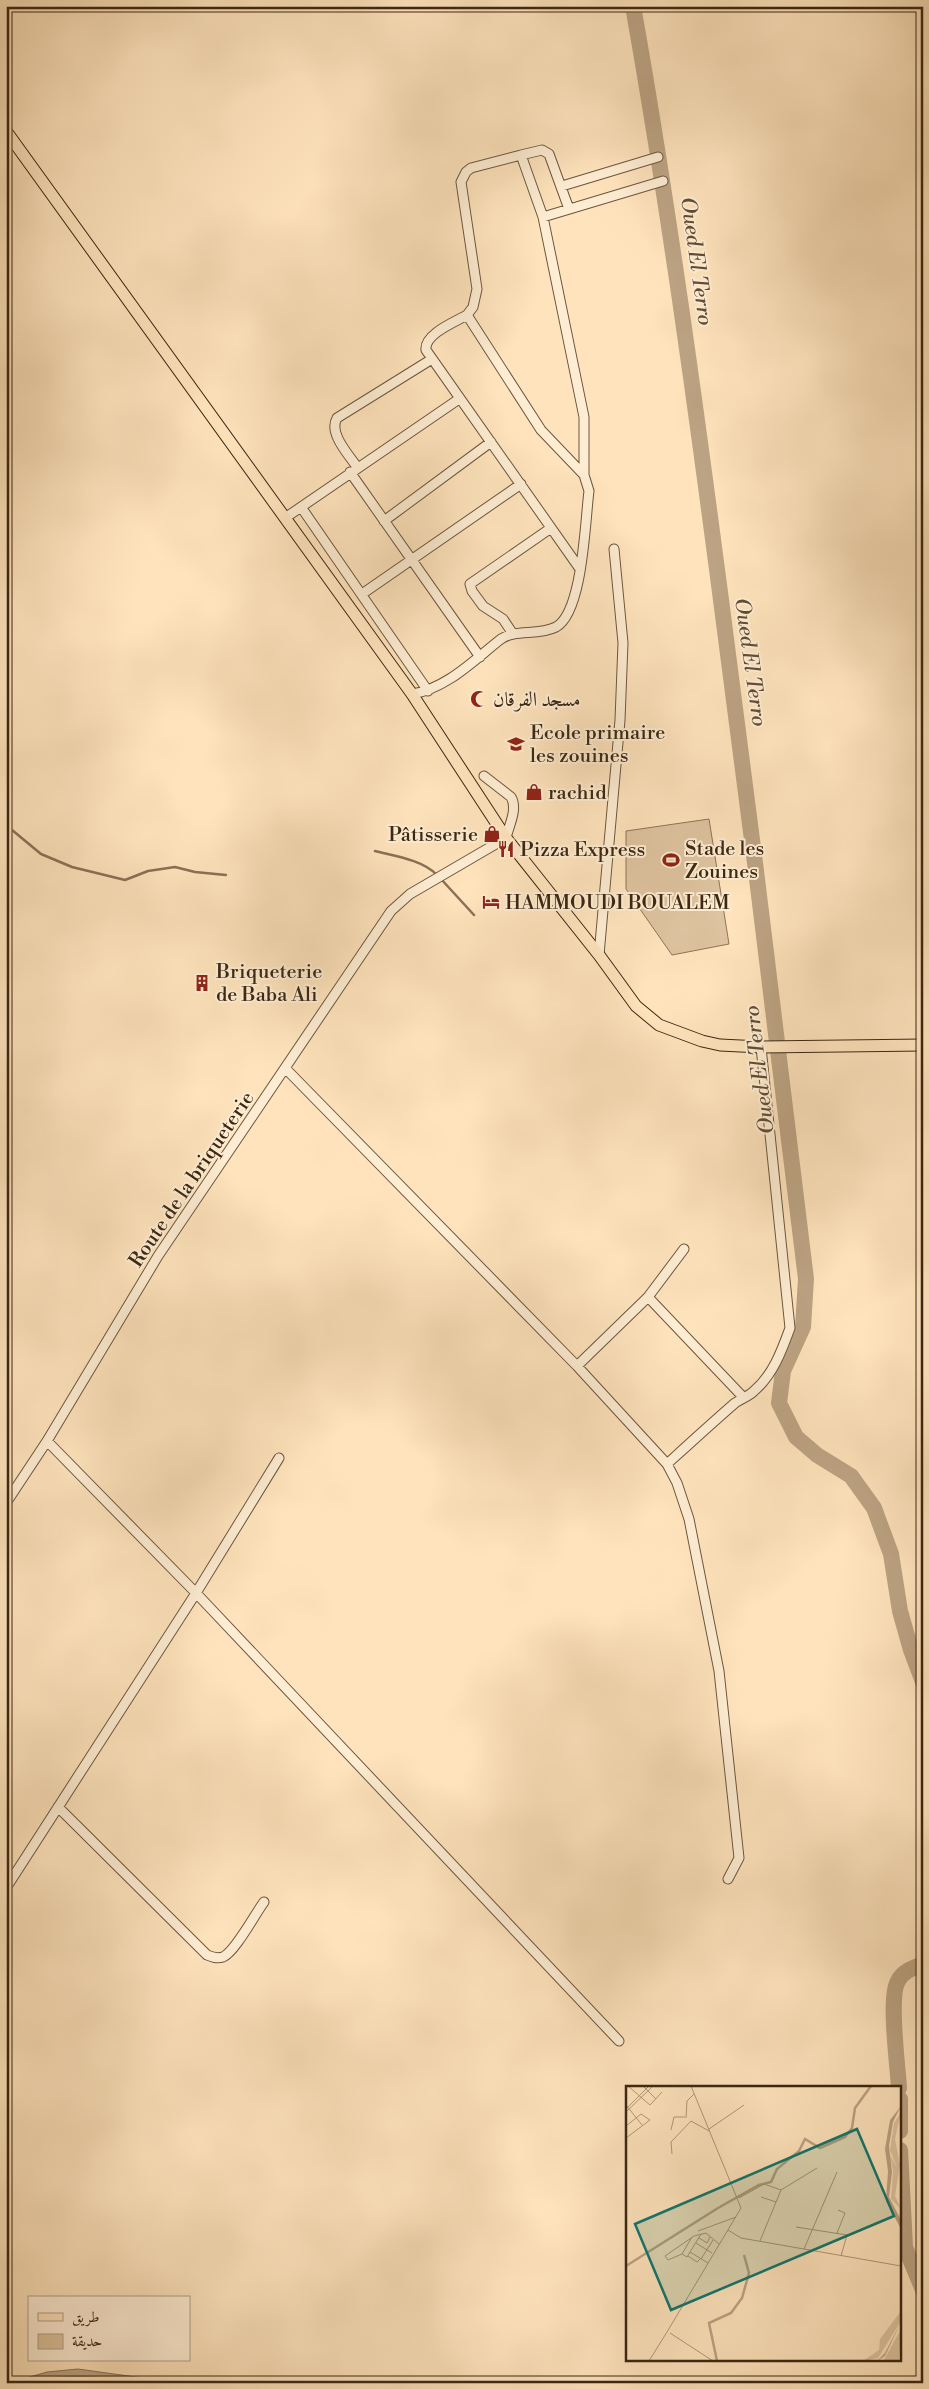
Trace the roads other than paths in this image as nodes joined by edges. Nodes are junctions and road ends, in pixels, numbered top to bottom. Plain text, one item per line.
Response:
1 (6, 131) edge
2 (521, 155) junction
3 (658, 157) dead end
4 (663, 181) dead end
5 (562, 186) junction
6 (569, 209) junction
7 (542, 217) junction
8 (467, 314) junction
9 (432, 359) junction
10 (459, 399) junction
11 (491, 442) junction
12 (354, 470) junction
13 (584, 475) junction
14 (521, 484) junction
15 (300, 507) junction
16 (285, 518) junction
17 (384, 521) junction
18 (551, 528) junction
19 (614, 549) dead end
20 (412, 559) junction
21 (580, 569) junction
22 (362, 594) junction
23 (513, 634) junction
24 (480, 657) junction
25 (428, 691) junction
26 (412, 694) junction
27 (484, 776) dead end
28 (506, 838) junction
29 (599, 955) junction
30 (923, 1045) edge
31 (764, 1046) junction
32 (286, 1069) junction
33 (684, 1249) dead end
34 (648, 1297) junction
35 (577, 1366) junction
36 (743, 1397) junction
37 (47, 1441) junction
38 (279, 1458) dead end
39 (667, 1464) junction
40 (6, 1503) edge
41 (196, 1593) junction
42 (58, 1807) junction
43 (728, 1879) dead end
44 (6, 1888) edge
45 (264, 1902) dead end
46 (619, 2041) dead end

1 - 16 main road
2 - 5 street
2 - 7 street
2 - 8 street
3 - 5 street
4 - 6 street
5 - 6 street
6 - 7 street
7 - 13 street
8 - 9 street
8 - 13 street
9 - 10 street
9 - 12 street
10 - 11 street
10 - 12 street
11 - 14 street
11 - 17 street
12 - 15 street
12 - 17 street
13 - 21 street
14 - 18 street
14 - 20 street
15 - 16 street
15 - 22 street
16 - 26 main road
17 - 20 street
18 - 21 street
18 - 23 street
19 - 29 street
20 - 22 street
20 - 24 street
21 - 23 street
22 - 25 street
23 - 24 street
24 - 25 street
25 - 26 street
26 - 28 main road
27 - 28 street
28 - 29 main road
28 - 32 street, Route de la briqueterie
29 - 31 main road
30 - 31 main road
31 - 36 street
32 - 35 street
32 - 37 street, Route de la briqueterie
33 - 34 street
34 - 35 street
34 - 36 street
35 - 39 street
36 - 39 street
37 - 40 street, Route de la briqueterie
37 - 41 street
38 - 41 street
39 - 43 street
41 - 42 street
41 - 46 street
42 - 44 street
42 - 45 street

